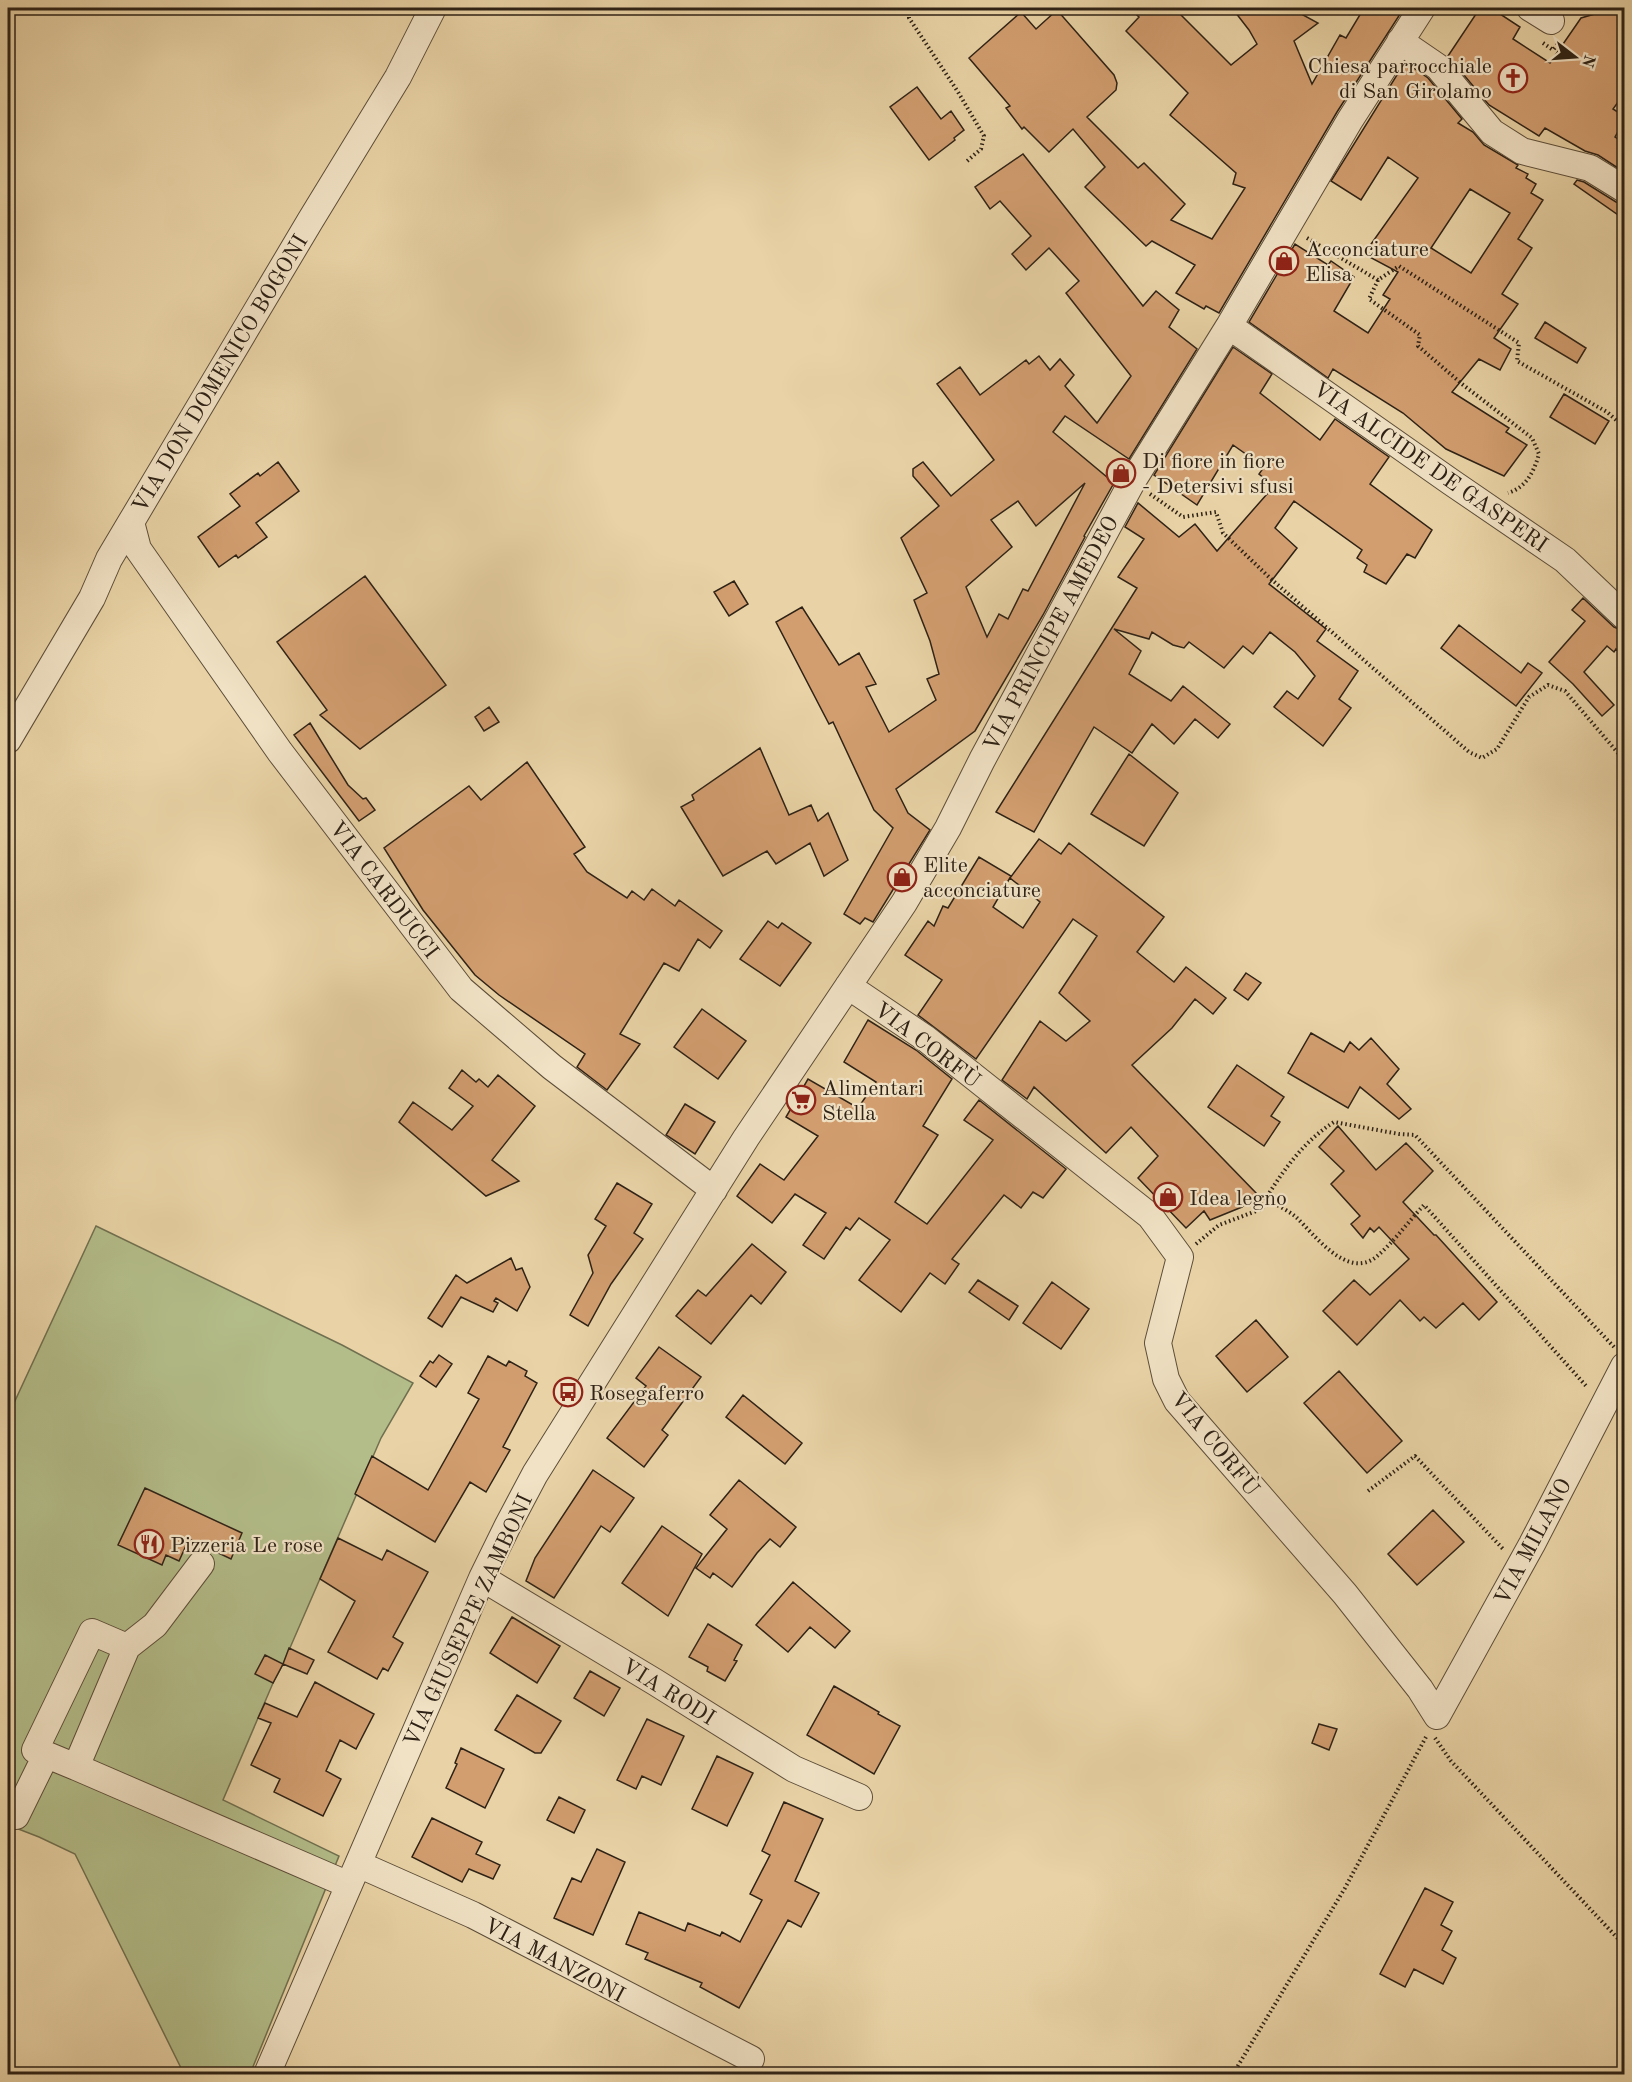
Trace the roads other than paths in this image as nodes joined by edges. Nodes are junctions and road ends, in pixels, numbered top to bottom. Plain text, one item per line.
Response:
1 (433, 8) edge
2 (1422, 8) edge
3 (1400, 42) junction
4 (1624, 189) edge
5 (1229, 326) junction
6 (131, 522) junction
7 (1624, 616) edge
8 (8, 741) edge
9 (848, 986) junction
10 (714, 1190) junction
11 (1620, 1358) edge
12 (201, 1564) dead end
13 (482, 1578) junction
14 (127, 1647) junction
15 (1437, 1716) joint
16 (46, 1755) junction
17 (76, 1767) junction
18 (859, 1797) dead end
19 (16, 1816) dead end
20 (353, 1874) junction
21 (751, 2059) dead end
22 (267, 2074) edge

1 - 6 street, VIA DON DOMENICO BOGONI
2 - 3 street, VIA PRINCIPE AMEDEO
3 - 4 street
3 - 5 street, VIA PRINCIPE AMEDEO
5 - 7 street, VIA ALCIDE DE GASPERI
5 - 9 street, VIA PRINCIPE AMEDEO
6 - 8 street, VIA DON DOMENICO BOGONI
6 - 10 street, VIA CARDUCCI
9 - 10 street, VIA PRINCIPE AMEDEO
9 - 15 street, VIA CORFÙ
10 - 13 street, VIA GIUSEPPE ZAMBONI
11 - 15 street, VIA MILANO
12 - 14 street
13 - 18 street, VIA RODI
13 - 20 street, VIA GIUSEPPE ZAMBONI
14 - 16 street
14 - 17 street
16 - 17 street, VIA MANZONI
16 - 19 street
17 - 20 street, VIA MANZONI
20 - 21 street, VIA MANZONI
20 - 22 street, VIA GIUSEPPE ZAMBONI

